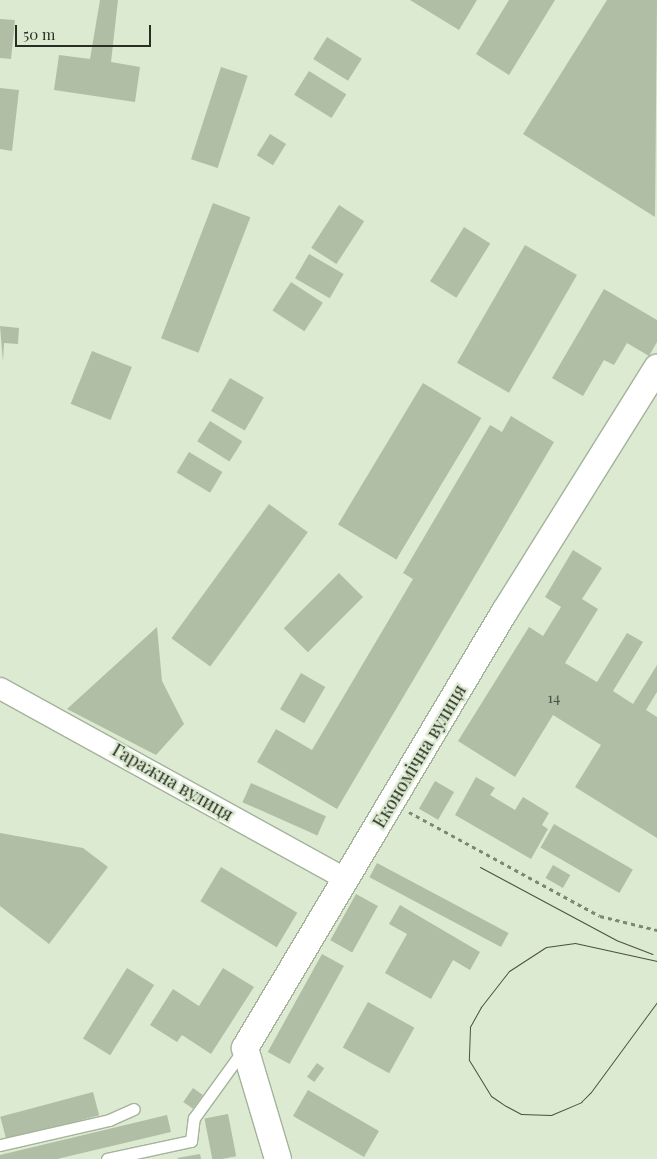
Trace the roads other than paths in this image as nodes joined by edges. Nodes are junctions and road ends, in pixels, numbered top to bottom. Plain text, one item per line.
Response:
1 (657, 368) edge
2 (0, 688) edge
3 (344, 878) junction
4 (245, 1048) junction
5 (134, 1109) dead end
6 (0, 1145) edge
7 (107, 1159) edge
8 (278, 1159) edge

1 - 3 street, Економічна вулиця
2 - 3 street, Гаражна вулиця
3 - 4 street, Економічна вулиця
4 - 7 lane
4 - 8 street
5 - 6 lane

